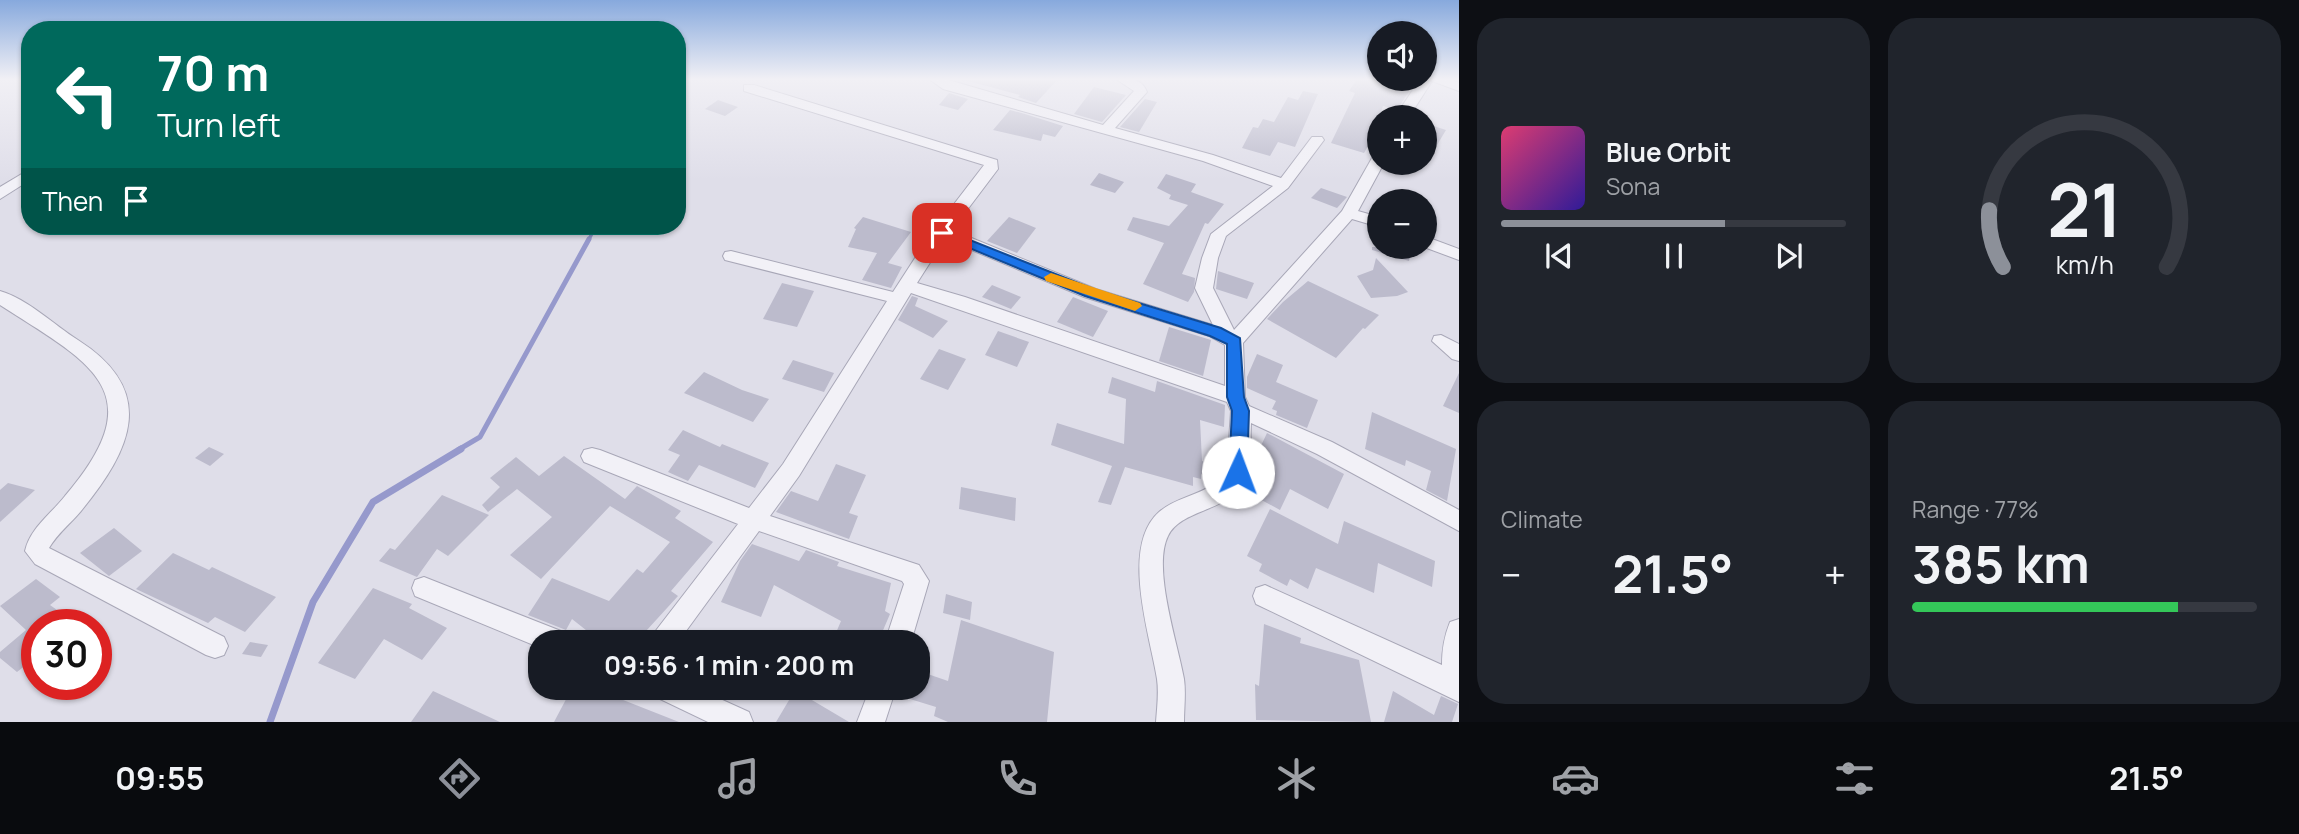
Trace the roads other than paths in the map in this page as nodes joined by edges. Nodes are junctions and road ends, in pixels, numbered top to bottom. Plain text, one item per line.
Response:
1 (829, 113) edge
2 (1045, 113) edge
3 (1121, 113) edge
4 (1105, 129) junction
5 (1317, 141) dead end
6 (1370, 175) edge
7 (21, 179) edge
8 (1283, 185) junction
9 (0, 194) edge
10 (1349, 213) junction
11 (1367, 218) edge
12 (942, 233) junction
13 (1437, 246) edge
14 (1459, 255) edge
15 (731, 256) dead end
16 (903, 293) junction
17 (0, 297) edge
18 (1232, 340) junction
19 (1441, 341) dead end
20 (1459, 354) edge
21 (1238, 404) junction
22 (592, 456) dead end
23 (754, 520) junction
24 (1459, 522) edge
25 (424, 588) dead end
26 (1265, 596) dead end
27 (528, 630) edge
28 (672, 630) edge
29 (902, 630) edge
30 (1459, 631) edge
31 (215, 646) dead end
32 (1457, 687) edge
33 (692, 700) edge
34 (879, 700) edge
35 (739, 722) edge
36 (872, 722) edge
37 (1170, 722) edge

1 - 12 street
2 - 4 street
3 - 4 street
4 - 8 street
5 - 8 street
6 - 10 street
7 - 9 street
8 - 18 street
10 - 11 street
10 - 18 street
12 - 16 street
12 - 18 street
13 - 14 street
15 - 16 street
16 - 21 street
16 - 23 street
17 - 31 street
18 - 21 street
19 - 20 street
21 - 24 street
21 - 37 street
22 - 23 street
23 - 28 street
23 - 29 street
25 - 27 street
26 - 32 street
30 - 32 street
33 - 35 street
34 - 36 street

